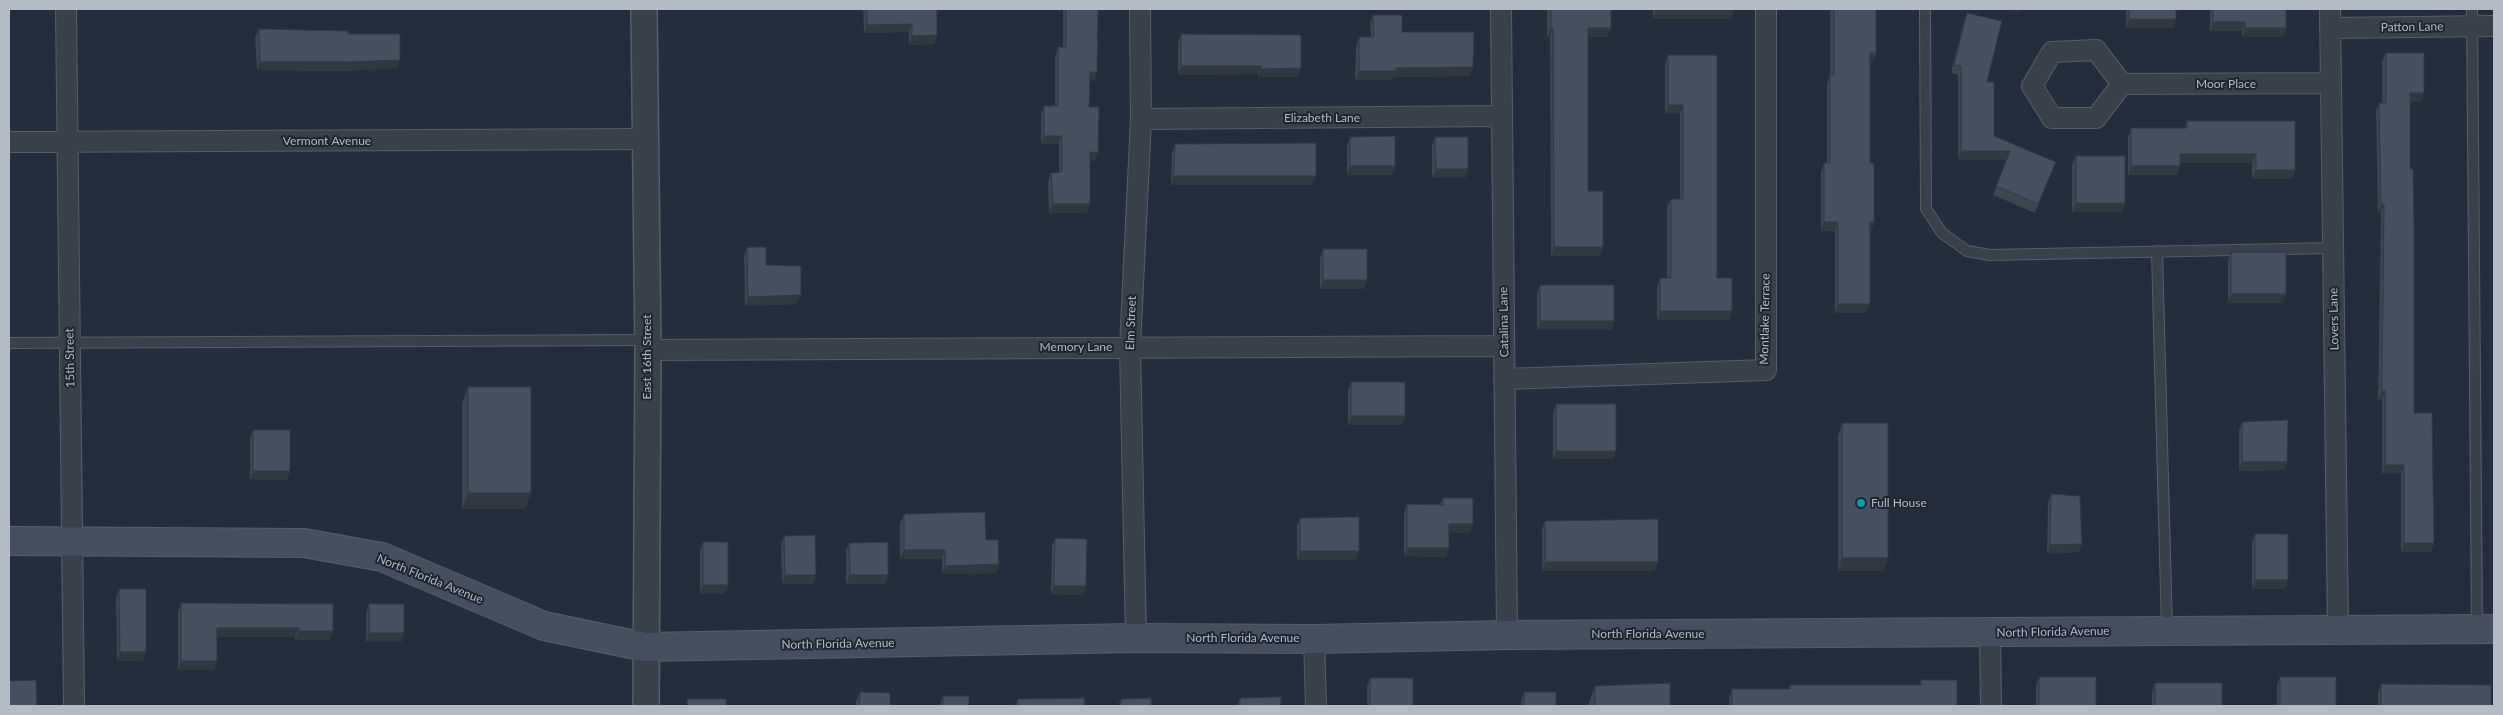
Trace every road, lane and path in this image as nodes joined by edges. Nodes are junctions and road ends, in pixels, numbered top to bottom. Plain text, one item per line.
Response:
1 (66, 9) edge
2 (644, 9) edge
3 (1140, 9) edge
4 (1501, 9) edge
5 (1766, 9) edge
6 (1925, 9) edge
7 (2330, 18) edge
8 (2472, 18) edge
9 (2494, 26) edge
10 (2122, 84) junction
11 (2331, 84) junction
12 (1502, 116) junction
13 (1141, 119) junction
14 (644, 139) junction
15 (9, 142) edge
16 (68, 142) junction
17 (2333, 248) junction
18 (2157, 251) junction
19 (9, 342) edge
20 (70, 342) junction
21 (648, 345) junction
22 (1504, 346) junction
23 (1130, 347) junction
24 (1504, 379) junction
25 (72, 540) junction
26 (9, 541) edge
27 (2338, 629) junction
28 (2486, 629) edge
29 (2167, 631) junction
30 (1990, 633) junction
31 (1507, 635) junction
32 (1136, 638) junction
33 (1314, 638) junction
34 (645, 647) junction
35 (74, 706) edge
36 (646, 706) edge
37 (1316, 706) edge
38 (1991, 706) edge

1 - 16 street, 15th Street
2 - 14 street, East 16th Street
3 - 13 street, Elm Street
4 - 12 street, Catalina Lane
5 - 24 street, Montlake Terrace
6 - 18 lane
7 - 8 street, Patton Lane
7 - 11 street, Lovers Lane
8 - 9 street, Patton Lane
8 - 28 lane
10 - 10 street
10 - 11 street, Moor Place
11 - 17 street, Lovers Lane
12 - 13 street, Elizabeth Lane
12 - 22 street, Catalina Lane
13 - 23 street, Elm Street
14 - 16 street, Vermont Avenue
14 - 21 street, East 16th Street
15 - 16 street, Vermont Avenue
16 - 20 street, 15th Street
17 - 18 lane
17 - 27 street, Lovers Lane
18 - 29 lane
19 - 20 lane
20 - 21 lane
20 - 25 street, 15th Street
21 - 23 street, Memory Lane
21 - 34 street, East 16th Street
22 - 23 street, Memory Lane
22 - 24 street, Catalina Lane
23 - 32 street, Elm Street
24 - 31 street, Catalina Lane
25 - 26 main road, North Florida Avenue
25 - 34 main road, North Florida Avenue
25 - 35 street, 15th Street
27 - 28 main road, North Florida Avenue
27 - 29 main road, North Florida Avenue
29 - 30 main road, North Florida Avenue
30 - 31 main road, North Florida Avenue
30 - 38 street
31 - 33 main road, North Florida Avenue
32 - 33 main road, North Florida Avenue
32 - 34 main road, North Florida Avenue
33 - 37 street
34 - 36 street, East 16th Street

